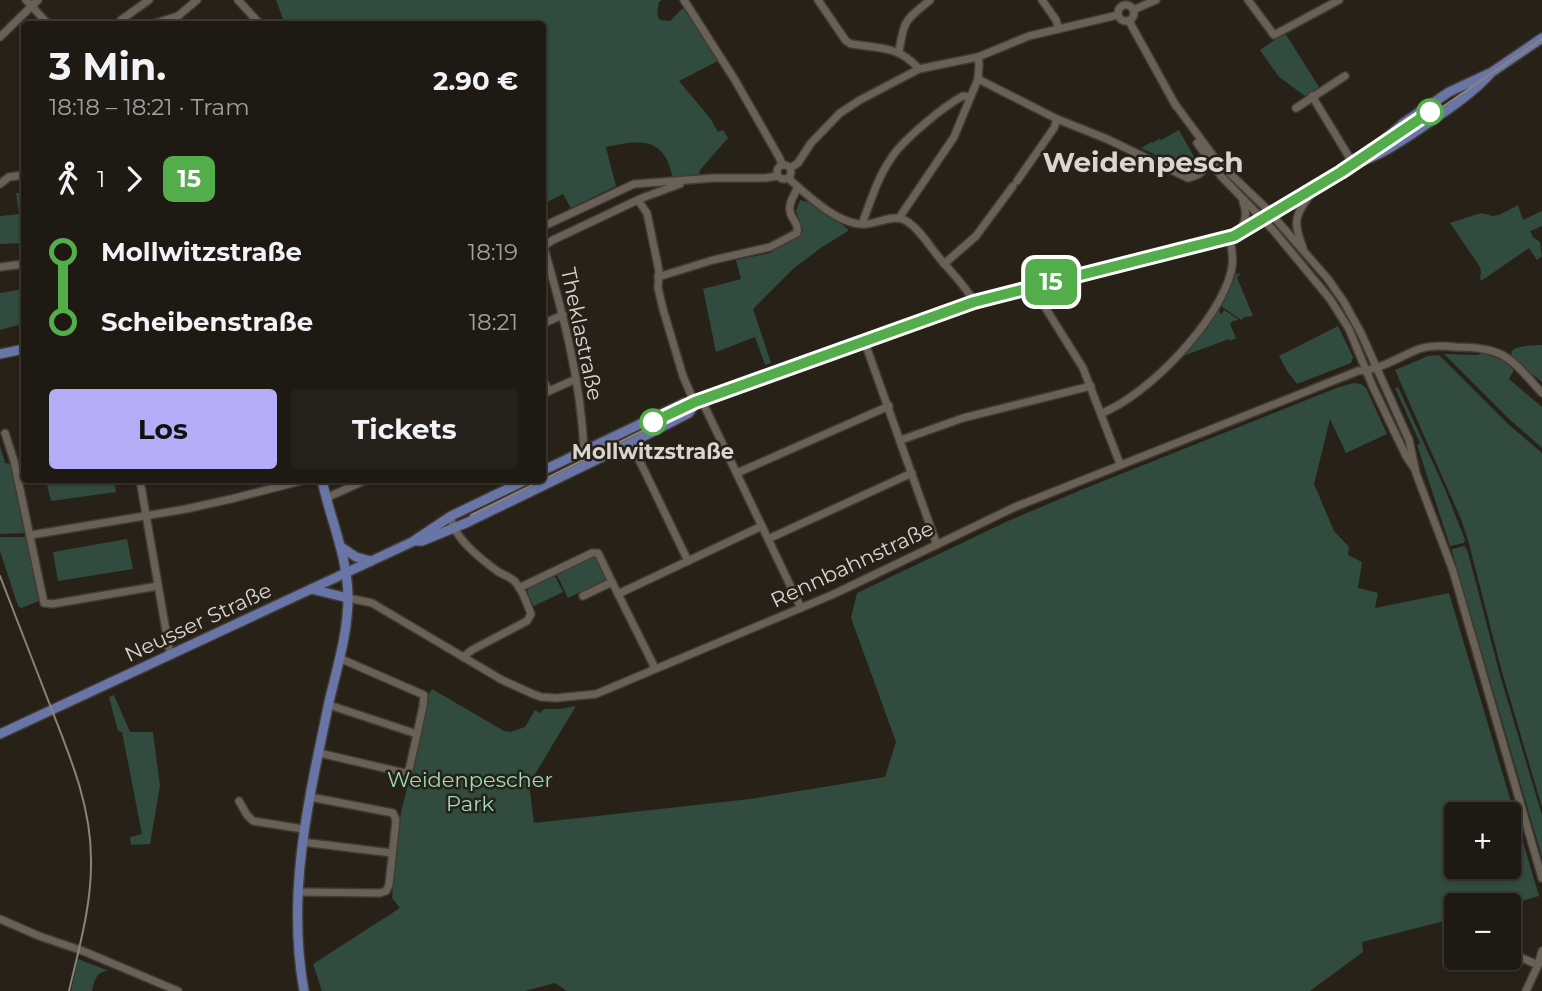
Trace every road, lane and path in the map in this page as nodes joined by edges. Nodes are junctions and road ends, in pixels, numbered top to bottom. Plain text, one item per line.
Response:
1 (149, 0) edge
2 (197, 0) edge
3 (238, 0) edge
4 (684, 0) edge
5 (818, 0) edge
6 (930, 0) edge
7 (1042, 0) edge
8 (1156, 0) edge
9 (1248, 0) edge
10 (1339, 0) edge
11 (32, 2) edge
12 (1133, 10) junction
13 (1118, 15) junction
14 (46, 21) edge
15 (121, 21) edge
16 (162, 21) edge
17 (257, 21) edge
18 (1129, 21) junction
19 (1059, 29) junction
20 (0, 37) edge
21 (1542, 38) edge
22 (899, 52) junction
23 (978, 57) junction
24 (919, 69) junction
25 (1492, 72) junction
26 (1345, 76) dead end
27 (978, 79) junction
28 (1312, 96) junction
29 (970, 97) junction
30 (1175, 104) junction
31 (1296, 108) dead end
32 (1057, 119) junction
33 (1205, 155) junction
34 (1356, 163) junction
35 (782, 164) junction
36 (790, 168) junction
37 (21, 175) edge
38 (778, 176) junction
39 (788, 178) junction
40 (691, 180) junction
41 (0, 184) edge
42 (634, 184) junction
43 (798, 187) junction
44 (1312, 192) junction
45 (1242, 198) junction
46 (640, 199) junction
47 (899, 218) junction
48 (1268, 218) junction
49 (862, 225) junction
50 (546, 226) edge
51 (1233, 238) junction
52 (546, 244) edge
53 (1305, 252) junction
54 (546, 256) edge
55 (21, 264) edge
56 (944, 264) junction
57 (0, 267) edge
58 (658, 277) junction
59 (1033, 288) junction
60 (975, 303) junction
61 (563, 315) junction
62 (546, 322) edge
63 (866, 343) junction
64 (21, 350) edge
65 (0, 354) edge
66 (1377, 368) junction
67 (1367, 371) junction
68 (576, 379) junction
69 (1091, 386) junction
70 (546, 393) edge
71 (1542, 393) edge
72 (699, 402) junction
73 (889, 406) junction
74 (1102, 413) junction
75 (583, 430) junction
76 (5, 433) dead end
77 (901, 440) junction
78 (631, 443) junction
79 (597, 444) junction
80 (584, 451) junction
81 (21, 460) edge
82 (14, 461) junction
83 (1120, 464) junction
84 (546, 469) edge
85 (737, 473) junction
86 (912, 473) junction
87 (1416, 473) junction
88 (141, 483) edge
89 (293, 483) edge
90 (323, 483) edge
91 (360, 483) edge
92 (520, 483) edge
93 (327, 498) junction
94 (146, 514) junction
95 (451, 516) junction
96 (762, 526) junction
97 (454, 528) junction
98 (31, 536) junction
99 (768, 539) junction
100 (412, 542) junction
101 (937, 545) junction
102 (341, 547) junction
103 (371, 561) junction
104 (688, 561) junction
105 (347, 572) junction
106 (612, 582) junction
107 (158, 586) junction
108 (519, 588) junction
109 (311, 589) junction
110 (618, 594) junction
111 (583, 596) dead end
112 (348, 598) junction
113 (802, 608) junction
114 (170, 654) junction
115 (463, 657) junction
116 (339, 659) junction
117 (655, 668) junction
118 (329, 705) junction
119 (0, 734) edge
120 (417, 734) junction
121 (319, 753) junction
122 (310, 797) junction
123 (239, 801) dead end
124 (303, 829) junction
125 (302, 842) junction
126 (392, 853) junction
127 (1542, 878) edge
128 (297, 892) junction
129 (0, 919) edge
130 (1542, 951) edge
131 (1521, 958) edge
132 (1538, 965) junction
133 (178, 991) edge
134 (304, 991) edge
135 (1526, 991) edge

1 - 15 street
2 - 16 street
3 - 17 street
4 - 35 street
5 - 22 street
6 - 22 street
7 - 19 street
8 - 12 street
9 - 10 street
11 - 14 street
11 - 20 street
12 - 13 street
12 - 18 street
13 - 18 street
13 - 19 street
18 - 30 street
19 - 23 street
21 - 25 main road, Neusser Straße
22 - 24 street
23 - 24 street
23 - 27 street
24 - 36 street
25 - 34 main road, Neusser Straße
25 - 34 main road, Neusser Straße
26 - 28 street
27 - 29 street
27 - 32 street
28 - 31 street
28 - 34 street
29 - 47 street
29 - 49 street
30 - 33 street
30 - 48 street
32 - 33 street
32 - 56 street
33 - 45 street
34 - 44 main road, Neusser Straße
35 - 36 street
35 - 38 street
36 - 39 street
37 - 41 street
38 - 39 street
38 - 40 street
39 - 43 street
40 - 42 street
40 - 46 street
42 - 46 street
42 - 50 street
43 - 49 street
43 - 58 street
44 - 48 main road, Neusser Straße
44 - 53 street
45 - 48 street
45 - 51 street
46 - 52 street
46 - 58 street
47 - 49 street
47 - 56 street
48 - 51 main road, Neusser Straße
48 - 53 street
48 - 67 street
51 - 59 main road, Neusser Straße
51 - 74 street
53 - 66 street
54 - 61 street, Theklastraße
55 - 57 street
56 - 60 street
58 - 72 street
59 - 60 main road, Neusser Straße
59 - 69 street
60 - 63 main road, Neusser Straße
61 - 62 street
61 - 68 street, Theklastraße
63 - 72 main road, Neusser Straße
63 - 73 street
64 - 65 main road
66 - 67 street, Rennbahnstraße
66 - 71 street, Rennbahnstraße
66 - 87 street
67 - 83 street, Rennbahnstraße
67 - 87 street
68 - 70 street
68 - 75 street, Theklastraße
69 - 74 street
69 - 77 street
72 - 78 main road, Neusser Straße
72 - 79 main road, Neusser Straße
72 - 85 street
73 - 77 street
73 - 85 street
74 - 83 street
75 - 79 street, Theklastraße
75 - 80 street, Theklastraße
76 - 82 street
77 - 86 street
78 - 97 main road, Neusser Straße
78 - 104 street
79 - 80 main road, Neusser Straße
80 - 84 main road, Neusser Straße
81 - 82 street
82 - 98 street
83 - 101 street, Rennbahnstraße
85 - 96 street
86 - 99 street
86 - 101 street
87 - 127 street
88 - 94 street
89 - 94 street
90 - 93 main road
91 - 93 street
92 - 95 main road, Neusser Straße
93 - 102 main road
94 - 98 street
94 - 107 street
95 - 97 street
95 - 100 main road, Neusser Straße
96 - 99 street
96 - 104 street
97 - 100 main road, Neusser Straße
97 - 108 street
98 - 107 street
99 - 113 street
100 - 103 main road, Neusser Straße
101 - 113 street, Rennbahnstraße
102 - 103 main road
102 - 105 main road
103 - 105 main road, Neusser Straße
104 - 110 street
105 - 109 main road, Neusser Straße
105 - 112 main road
106 - 108 street
106 - 110 street
106 - 111 street
107 - 114 street
108 - 115 street
109 - 112 main road
109 - 114 main road, Neusser Straße
110 - 117 street
112 - 115 street, Rennbahnstraße
112 - 116 main road
113 - 117 street, Rennbahnstraße
114 - 119 main road, Neusser Straße
115 - 117 street, Rennbahnstraße
116 - 118 main road
116 - 120 street
118 - 120 street
118 - 121 main road
120 - 121 street
121 - 122 main road
122 - 124 main road
122 - 126 street
123 - 124 street
124 - 125 main road
125 - 126 street
125 - 128 main road
126 - 128 street
128 - 134 main road
129 - 133 street
130 - 132 street
131 - 132 street
132 - 135 street

